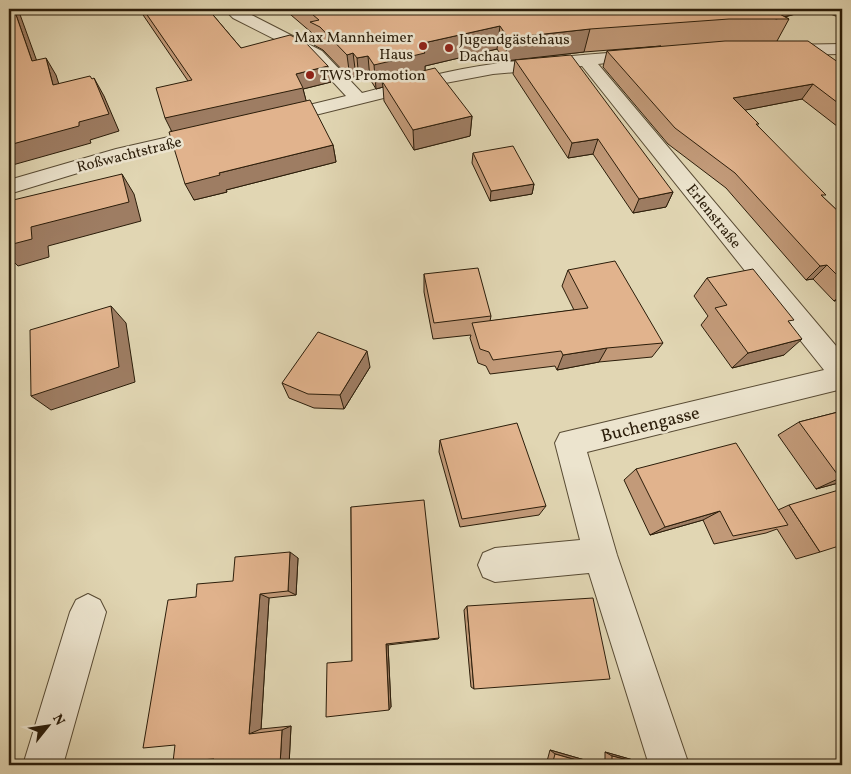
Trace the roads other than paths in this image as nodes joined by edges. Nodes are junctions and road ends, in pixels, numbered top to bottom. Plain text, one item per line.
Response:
1 (231, 9) edge
2 (832, 9) edge
3 (842, 14) edge
4 (764, 49) edge
5 (842, 49) edge
6 (810, 50) junction
7 (660, 53) edge
8 (585, 59) junction
9 (834, 67) edge
10 (359, 100) junction
11 (265, 121) edge
12 (227, 130) edge
13 (9, 187) edge
14 (842, 372) edge
15 (842, 377) edge
16 (600, 555) junction
17 (495, 565) dead end
18 (88, 612) dead end
19 (43, 765) edge
20 (669, 765) edge

1 - 10 street
2 - 3 street
4 - 6 street
5 - 6 street
6 - 9 street
7 - 8 street
8 - 10 street
8 - 14 street, Erlenstraße
10 - 11 street
12 - 13 street, Roßwachtstraße
15 - 16 street, Buchengasse
16 - 17 street
16 - 20 street, Buchengasse
18 - 19 street

